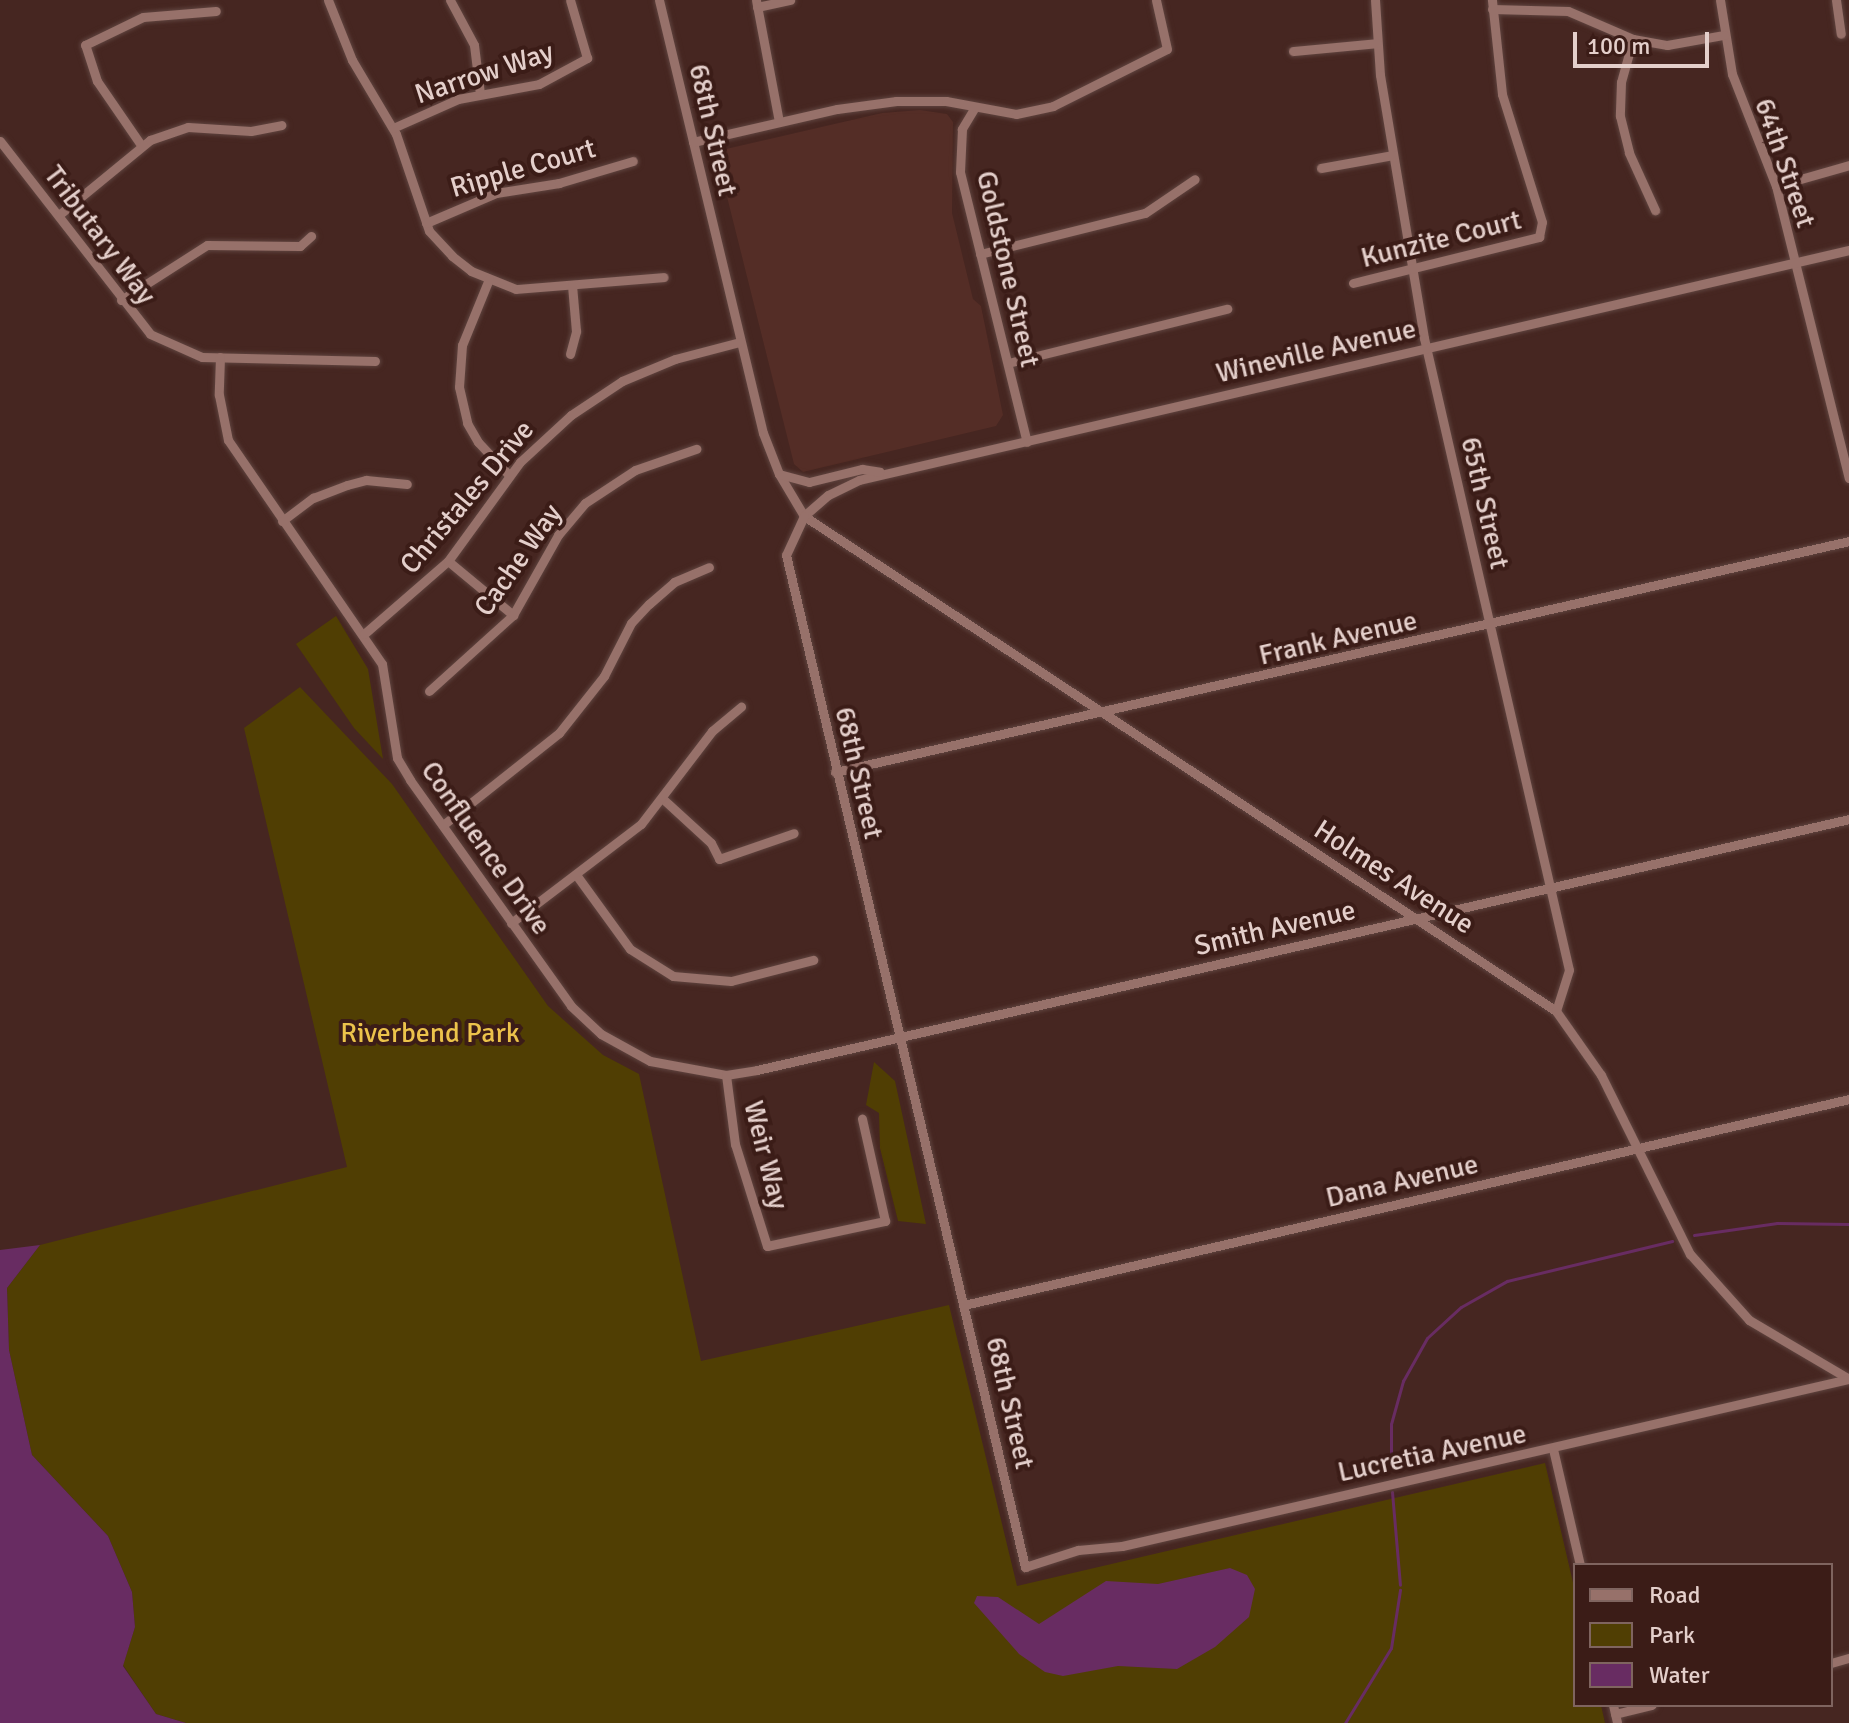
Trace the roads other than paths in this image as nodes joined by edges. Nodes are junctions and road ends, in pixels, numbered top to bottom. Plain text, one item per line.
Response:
1 (328, 0) edge
2 (450, 0) edge
3 (570, 0) edge
4 (659, 0) edge
5 (790, 0) edge
6 (1156, 0) edge
7 (1375, 0) edge
8 (1720, 0) edge
9 (1836, 0) edge
10 (757, 3) edge
11 (1492, 5) edge
12 (216, 11) dead end
13 (1841, 34) dead end
14 (1724, 35) junction
15 (1633, 39) junction
16 (1377, 43) junction
17 (1293, 51) dead end
18 (480, 94) junction
19 (975, 107) junction
20 (779, 122) junction
21 (281, 125) dead end
22 (393, 128) junction
23 (0, 141) edge
24 (693, 142) junction
25 (141, 145) junction
26 (1393, 155) junction
27 (633, 161) dead end
28 (1849, 165) edge
29 (1321, 168) dead end
30 (1195, 179) dead end
31 (1776, 186) junction
32 (1655, 210) dead end
33 (60, 214) junction
34 (426, 223) junction
35 (311, 236) dead end
36 (1849, 250) edge
37 (980, 254) junction
38 (1795, 263) junction
39 (1412, 269) junction
40 (664, 277) dead end
41 (489, 279) junction
42 (1353, 283) dead end
43 (572, 285) junction
44 (121, 300) junction
45 (1227, 309) dead end
46 (740, 342) junction
47 (1426, 348) junction
48 (570, 354) dead end
49 (220, 357) junction
50 (375, 361) dead end
51 (1008, 363) junction
52 (1027, 442) junction
53 (696, 449) dead end
54 (886, 473) junction
55 (779, 474) junction
56 (509, 475) junction
57 (1849, 478) edge
58 (407, 484) dead end
59 (804, 516) junction
60 (282, 521) junction
61 (1849, 541) edge
62 (448, 561) junction
63 (709, 567) dead end
64 (513, 615) junction
65 (1491, 625) junction
66 (364, 634) junction
67 (429, 691) dead end
68 (741, 707) dead end
69 (1100, 715) junction
70 (835, 772) junction
71 (663, 799) junction
72 (1849, 819) edge
73 (443, 825) junction
74 (794, 833) dead end
75 (577, 876) junction
76 (1553, 889) junction
77 (1418, 918) junction
78 (511, 923) junction
79 (813, 960) dead end
80 (1556, 1011) junction
81 (898, 1038) junction
82 (726, 1075) junction
83 (1849, 1099) edge
84 (862, 1119) dead end
85 (1637, 1149) junction
86 (964, 1305) junction
87 (1849, 1379) edge
88 (1553, 1449) junction
89 (1580, 1563) edge
90 (1025, 1567) joint
91 (1644, 1707) edge
92 (1615, 1714) edge

1 - 22 street
2 - 18 street
3 - 18 street, Narrow Way
4 - 24 street, 68th Street
5 - 10 street
6 - 19 street
7 - 16 street, 65th Street
8 - 14 street, 64th Street
9 - 13 street
10 - 20 street
11 - 15 street
11 - 39 street, Kunzite Court
12 - 25 street
14 - 15 street
14 - 31 street, 64th Street
15 - 32 street
16 - 17 street
16 - 26 street, 65th Street
18 - 22 street, Narrow Way
19 - 20 street
19 - 37 street, Goldstone Street
20 - 24 street
21 - 25 street
22 - 34 street
23 - 33 street, Tributary Way
24 - 46 street, 68th Street
25 - 33 street
26 - 29 street
26 - 39 street, 65th Street
27 - 34 street, Ripple Court
28 - 31 street
30 - 37 street
31 - 38 street, 64th Street
33 - 44 street, Tributary Way
34 - 41 street
35 - 44 street
36 - 38 street, Wineville Avenue
37 - 51 street, Goldstone Street
38 - 47 street, Wineville Avenue
38 - 57 street, 64th Street
39 - 42 street, Kunzite Court
39 - 47 street, 65th Street
40 - 43 street
41 - 43 street
41 - 56 street
43 - 48 street
44 - 49 street, Tributary Way
45 - 51 street
46 - 55 street, 68th Street
46 - 56 street, Christales Drive
47 - 52 street, Wineville Avenue
47 - 65 street, 65th Street
49 - 50 street, Tributary Way
49 - 60 street, Confluence Drive
51 - 52 street, Goldstone Street
52 - 54 street, Wineville Avenue
53 - 64 street, Cache Way
54 - 55 street
54 - 59 street, Wineville Avenue
55 - 59 street, 68th Street
56 - 62 street, Christales Drive
58 - 60 street
59 - 69 street, Holmes Avenue
59 - 70 street, 68th Street
60 - 66 street, Confluence Drive
61 - 65 street, Frank Avenue
62 - 64 street
62 - 66 street, Christales Drive
63 - 73 street
64 - 67 street, Cache Way
65 - 69 street, Frank Avenue
65 - 76 street, 65th Street
66 - 73 street, Confluence Drive
68 - 71 street
69 - 70 street, Frank Avenue
69 - 77 street, Holmes Avenue
70 - 81 street, 68th Street
71 - 74 street
71 - 75 street
72 - 76 street, Smith Avenue
73 - 78 street, Confluence Drive
75 - 78 street
75 - 79 street
76 - 77 street, Smith Avenue
76 - 80 street, 65th Street
77 - 80 street, Holmes Avenue
77 - 81 street, Smith Avenue
78 - 82 street, Confluence Drive
80 - 85 street, Holmes Avenue
81 - 82 street, Confluence Drive
81 - 86 street, 68th Street
82 - 84 street, Weir Way
83 - 85 street, Dana Avenue
85 - 86 street, Dana Avenue
85 - 87 street, Holmes Avenue
86 - 90 street, 68th Street
87 - 88 street, Lucretia Avenue
88 - 89 street
88 - 90 street, Lucretia Avenue
91 - 92 street

